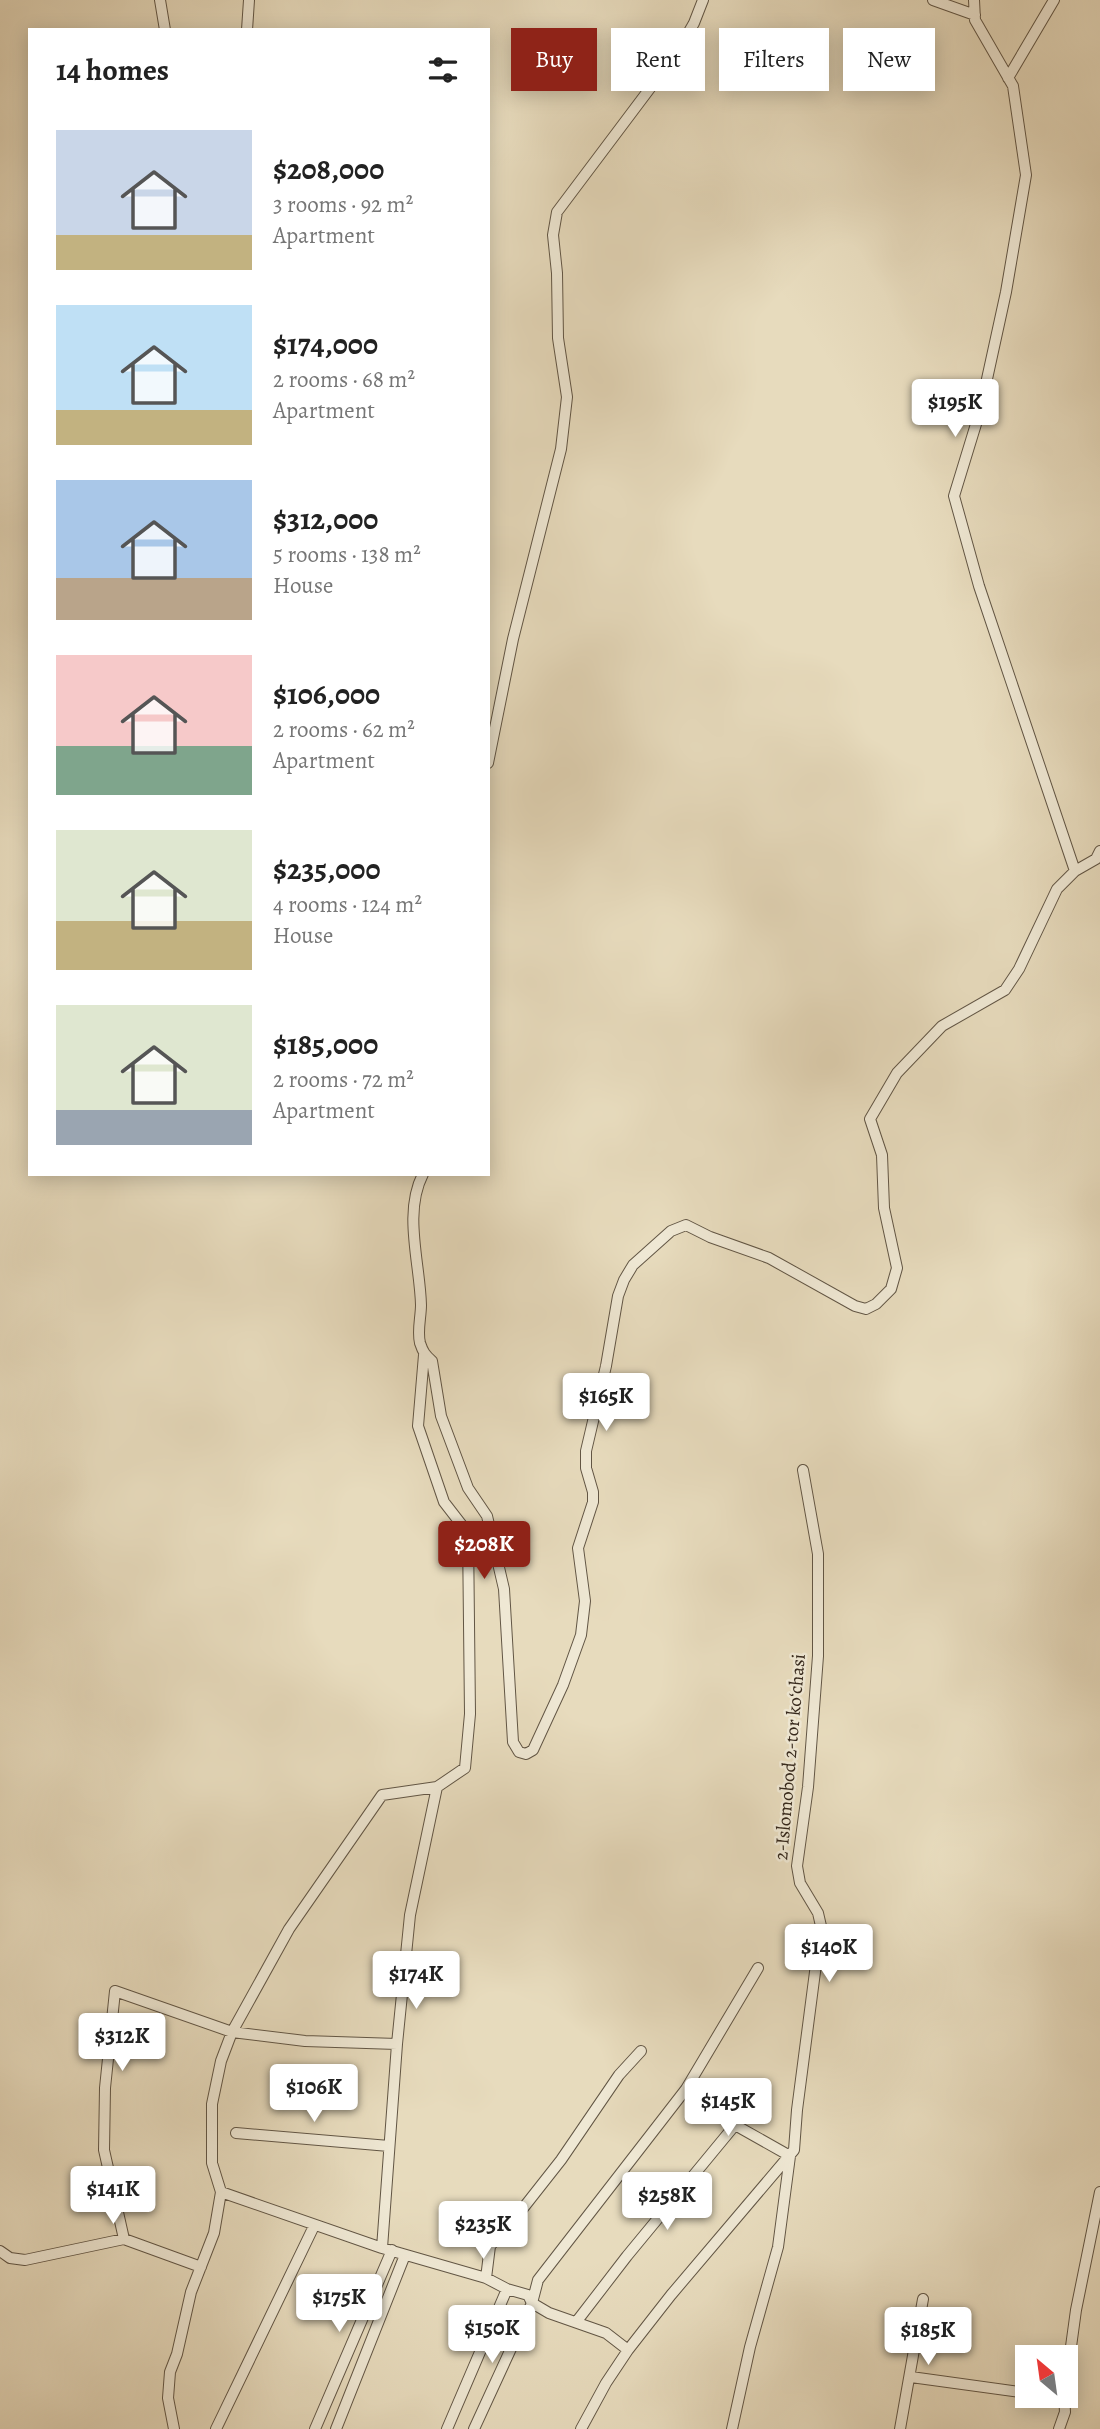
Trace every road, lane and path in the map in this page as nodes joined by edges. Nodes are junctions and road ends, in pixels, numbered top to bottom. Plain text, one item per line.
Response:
1 (160, 0) edge
2 (249, 0) edge
3 (702, 0) edge
4 (933, 0) edge
5 (974, 0) edge
6 (1054, 0) edge
7 (975, 15) junction
8 (165, 28) edge
9 (247, 28) edge
10 (1008, 78) junction
11 (490, 753) edge
12 (1100, 851) edge
13 (1075, 871) junction
14 (422, 1176) edge
15 (424, 1355) junction
16 (803, 1471) dead end
17 (437, 1787) junction
18 (758, 1968) dead end
19 (232, 2032) junction
20 (397, 2044) junction
21 (641, 2051) dead end
22 (686, 2090) junction
23 (735, 2125) junction
24 (236, 2133) dead end
25 (389, 2146) junction
26 (790, 2156) junction
27 (221, 2192) junction
28 (1100, 2192) edge
29 (314, 2226) junction
30 (124, 2239) junction
31 (387, 2249) junction
32 (0, 2251) edge
33 (405, 2255) junction
34 (201, 2267) junction
35 (486, 2277) junction
36 (507, 2289) junction
37 (923, 2299) dead end
38 (531, 2304) junction
39 (577, 2321) junction
40 (1071, 2345) edge
41 (628, 2350) junction
42 (911, 2377) junction
43 (1015, 2391) edge
44 (1065, 2408) edge
45 (174, 2429) edge
46 (216, 2429) edge
47 (314, 2429) edge
48 (336, 2429) edge
49 (447, 2429) edge
50 (474, 2429) edge
51 (582, 2429) edge
52 (732, 2429) edge
53 (900, 2429) edge
54 (1059, 2429) edge

1 - 8 street
2 - 9 street
3 - 11 street
4 - 7 street
5 - 7 street
6 - 10 street
7 - 10 street
10 - 13 street
12 - 13 street
13 - 15 street
14 - 15 street
15 - 17 street
16 - 26 street, 2-Islomobod 2-tor koʻchasi
17 - 19 street
17 - 20 street
18 - 22 street
19 - 20 street
19 - 27 street
19 - 30 street
20 - 25 street
21 - 35 street
22 - 23 street
22 - 38 street
23 - 26 street
23 - 39 street
24 - 25 street
25 - 31 street
26 - 41 street
26 - 52 street, 2-Islomobod 2-tor koʻchasi
27 - 29 street
27 - 34 street
28 - 40 street
29 - 31 street
29 - 46 street
30 - 32 street
30 - 34 street
31 - 33 street
31 - 47 street
33 - 35 street
33 - 48 street
34 - 45 street
35 - 36 street
36 - 38 street
36 - 49 street
37 - 42 street
38 - 39 street
38 - 50 street
39 - 41 street
41 - 51 street
42 - 43 street
42 - 53 street
44 - 54 street

